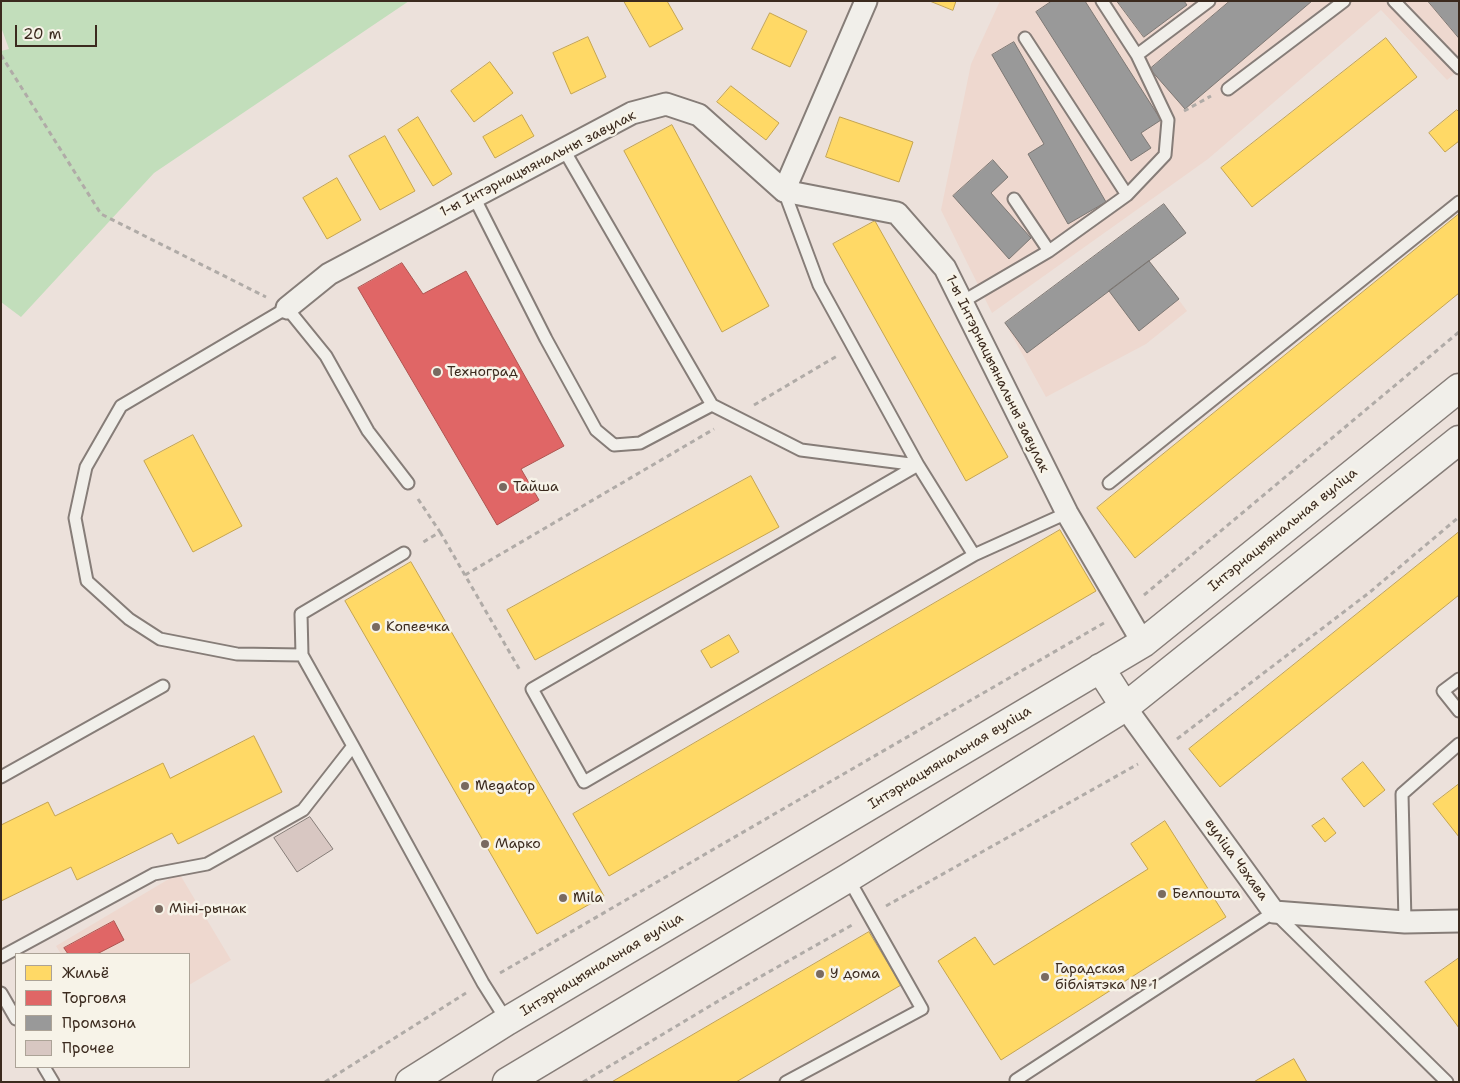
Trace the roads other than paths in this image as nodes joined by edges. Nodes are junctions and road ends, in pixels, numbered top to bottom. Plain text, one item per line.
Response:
1 (866, 1) edge
2 (1102, 1) edge
3 (1344, 1) edge
4 (1394, 1) edge
5 (1204, 3) edge
6 (1025, 38) dead end
7 (1137, 55) junction
8 (1459, 68) edge
9 (1228, 89) road end
10 (564, 150) junction
11 (784, 191) junction
12 (1127, 195) junction
13 (474, 197) junction
14 (1014, 198) dead end
15 (1459, 202) edge
16 (1049, 251) junction
17 (962, 302) junction
18 (287, 308) junction
19 (1459, 388) edge
20 (712, 406) junction
21 (1459, 440) edge
22 (918, 465) junction
23 (408, 482) dead end
24 (1109, 483) dead end
25 (1066, 513) junction
26 (404, 553) road end
27 (974, 554) junction
28 (1143, 643) junction
29 (302, 655) junction
30 (1100, 668) junction
31 (1459, 679) edge
32 (163, 686) dead end
33 (1125, 707) junction
34 (1459, 711) edge
35 (1459, 744) edge
36 (353, 746) junction
37 (1, 777) edge
38 (848, 878) junction
39 (1274, 912) junction
40 (1459, 921) edge
41 (1405, 922) junction
42 (1, 957) edge
43 (1, 993) edge
44 (15, 1017) edge
45 (507, 1021) junction
46 (45, 1068) edge
47 (1016, 1080) dead end
48 (53, 1082) edge
49 (410, 1082) edge
50 (507, 1082) edge
51 (786, 1082) edge
52 (1447, 1082) edge

1 - 11 street
2 - 7 lane
3 - 9 lane
4 - 8 lane
5 - 7 lane
6 - 12 lane
7 - 12 lane
10 - 11 street, 1-ы Інтэрнацыянальны завулак
10 - 13 street, 1-ы Інтэрнацыянальны завулак
10 - 20 lane
11 - 17 street, 1-ы Інтэрнацыянальны завулак
11 - 22 lane
12 - 16 lane
13 - 18 street, 1-ы Інтэрнацыянальны завулак
13 - 20 lane
14 - 16 lane
15 - 24 lane
16 - 17 lane
17 - 25 street, 1-ы Інтэрнацыянальны завулак
18 - 23 lane
18 - 29 lane
19 - 28 main road, Інтэрнацыянальная вуліца
20 - 22 lane
21 - 33 main road
22 - 27 lane
22 - 27 lane
25 - 27 lane
25 - 28 street, 1-ы Інтэрнацыянальны завулак
26 - 29 lane
28 - 30 main road, Інтэрнацыянальная вуліца
29 - 36 lane
30 - 33 main road
30 - 45 main road, Інтэрнацыянальная вуліца
31 - 34 lane
32 - 37 lane
33 - 38 main road
33 - 39 street, вуліца Чэхава
35 - 41 lane
36 - 42 lane
36 - 45 lane
38 - 50 main road
38 - 51 lane
39 - 41 street, вуліца Чэхава
39 - 47 lane
39 - 52 lane
40 - 41 street, вуліца Чэхава
43 - 44 lane
45 - 49 main road, Інтэрнацыянальная вуліца
46 - 48 lane

